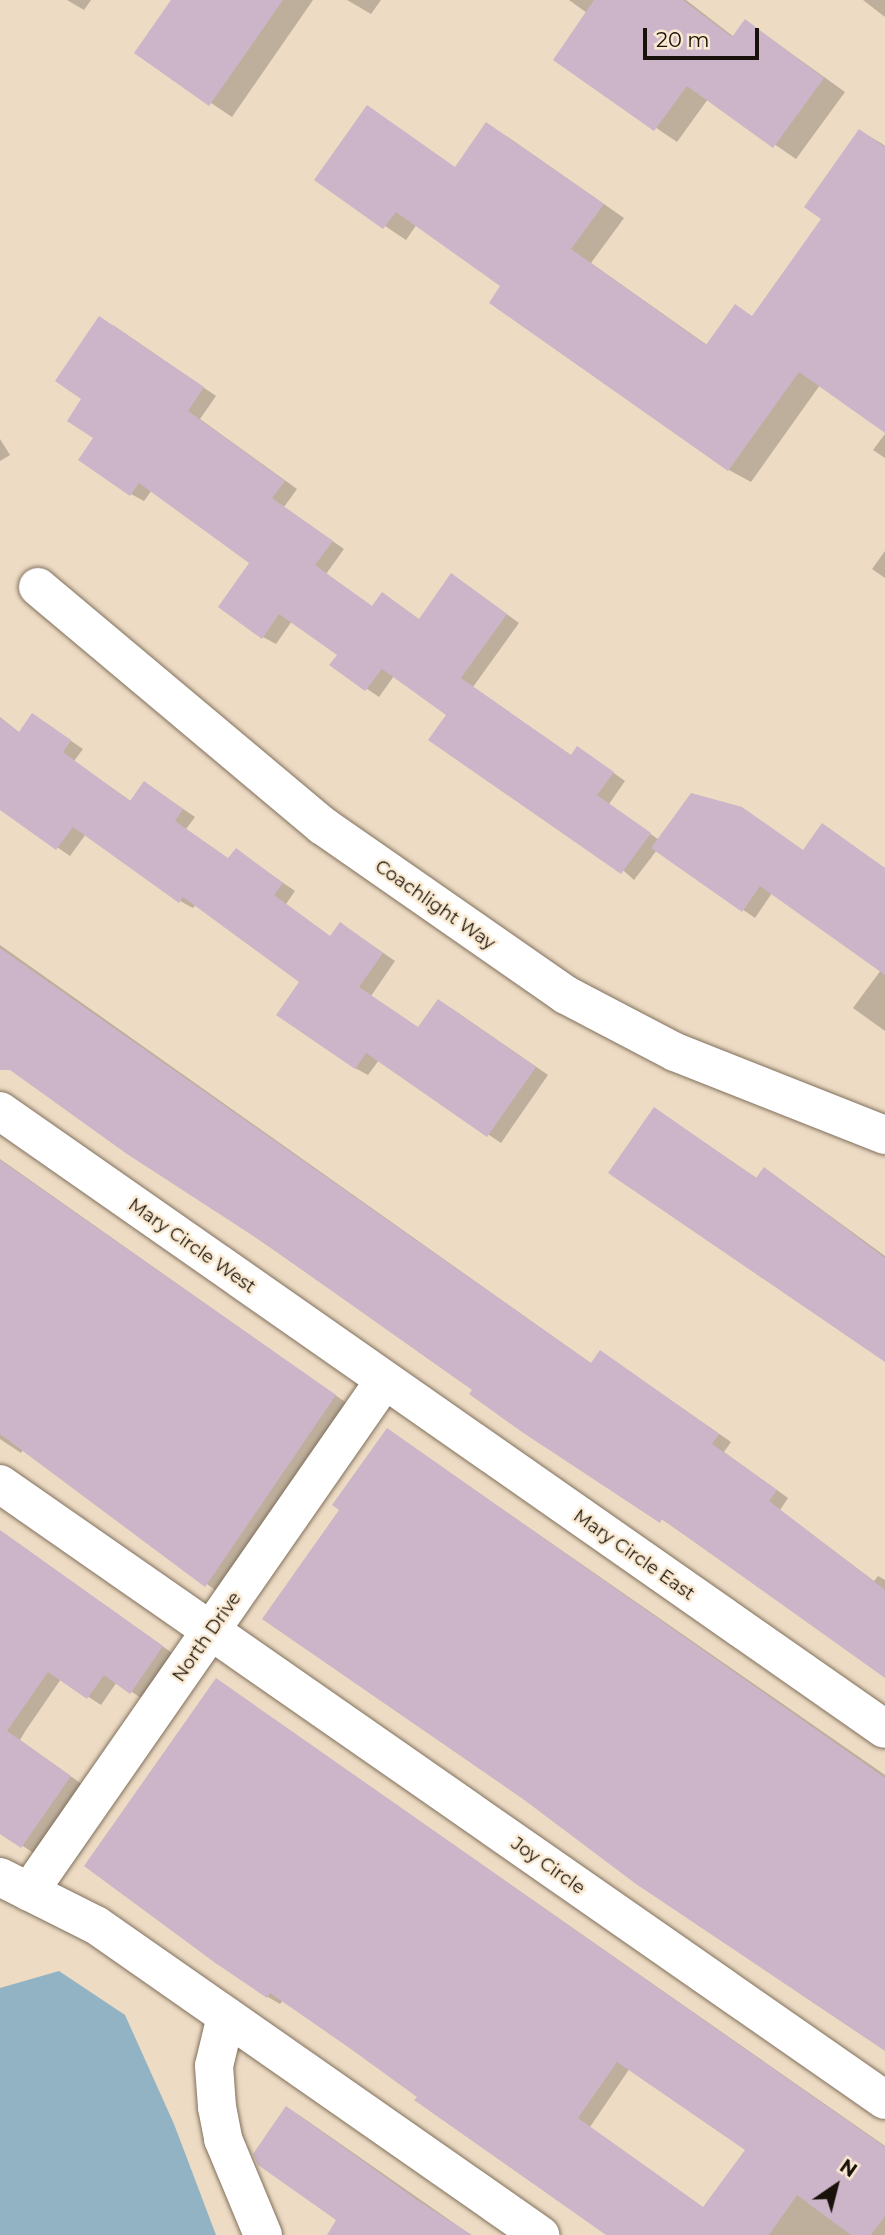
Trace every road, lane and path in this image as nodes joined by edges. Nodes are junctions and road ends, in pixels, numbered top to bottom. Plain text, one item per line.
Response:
1 (38, 587) dead end
2 (0, 1111) edge
3 (885, 1135) edge
4 (384, 1381) junction
5 (0, 1484) edge
6 (211, 1632) junction
7 (885, 1729) edge
8 (15, 1885) edge
9 (226, 2016) junction
10 (885, 2100) edge
11 (263, 2235) edge
12 (540, 2235) edge

1 - 3 street, Coachlight Way
2 - 4 street, Mary Circle West
4 - 6 street, North Drive
4 - 7 street, Mary Circle East
5 - 6 street
6 - 8 street, North Drive
6 - 10 street, Joy Circle
8 - 9 street
9 - 11 street
9 - 12 street

